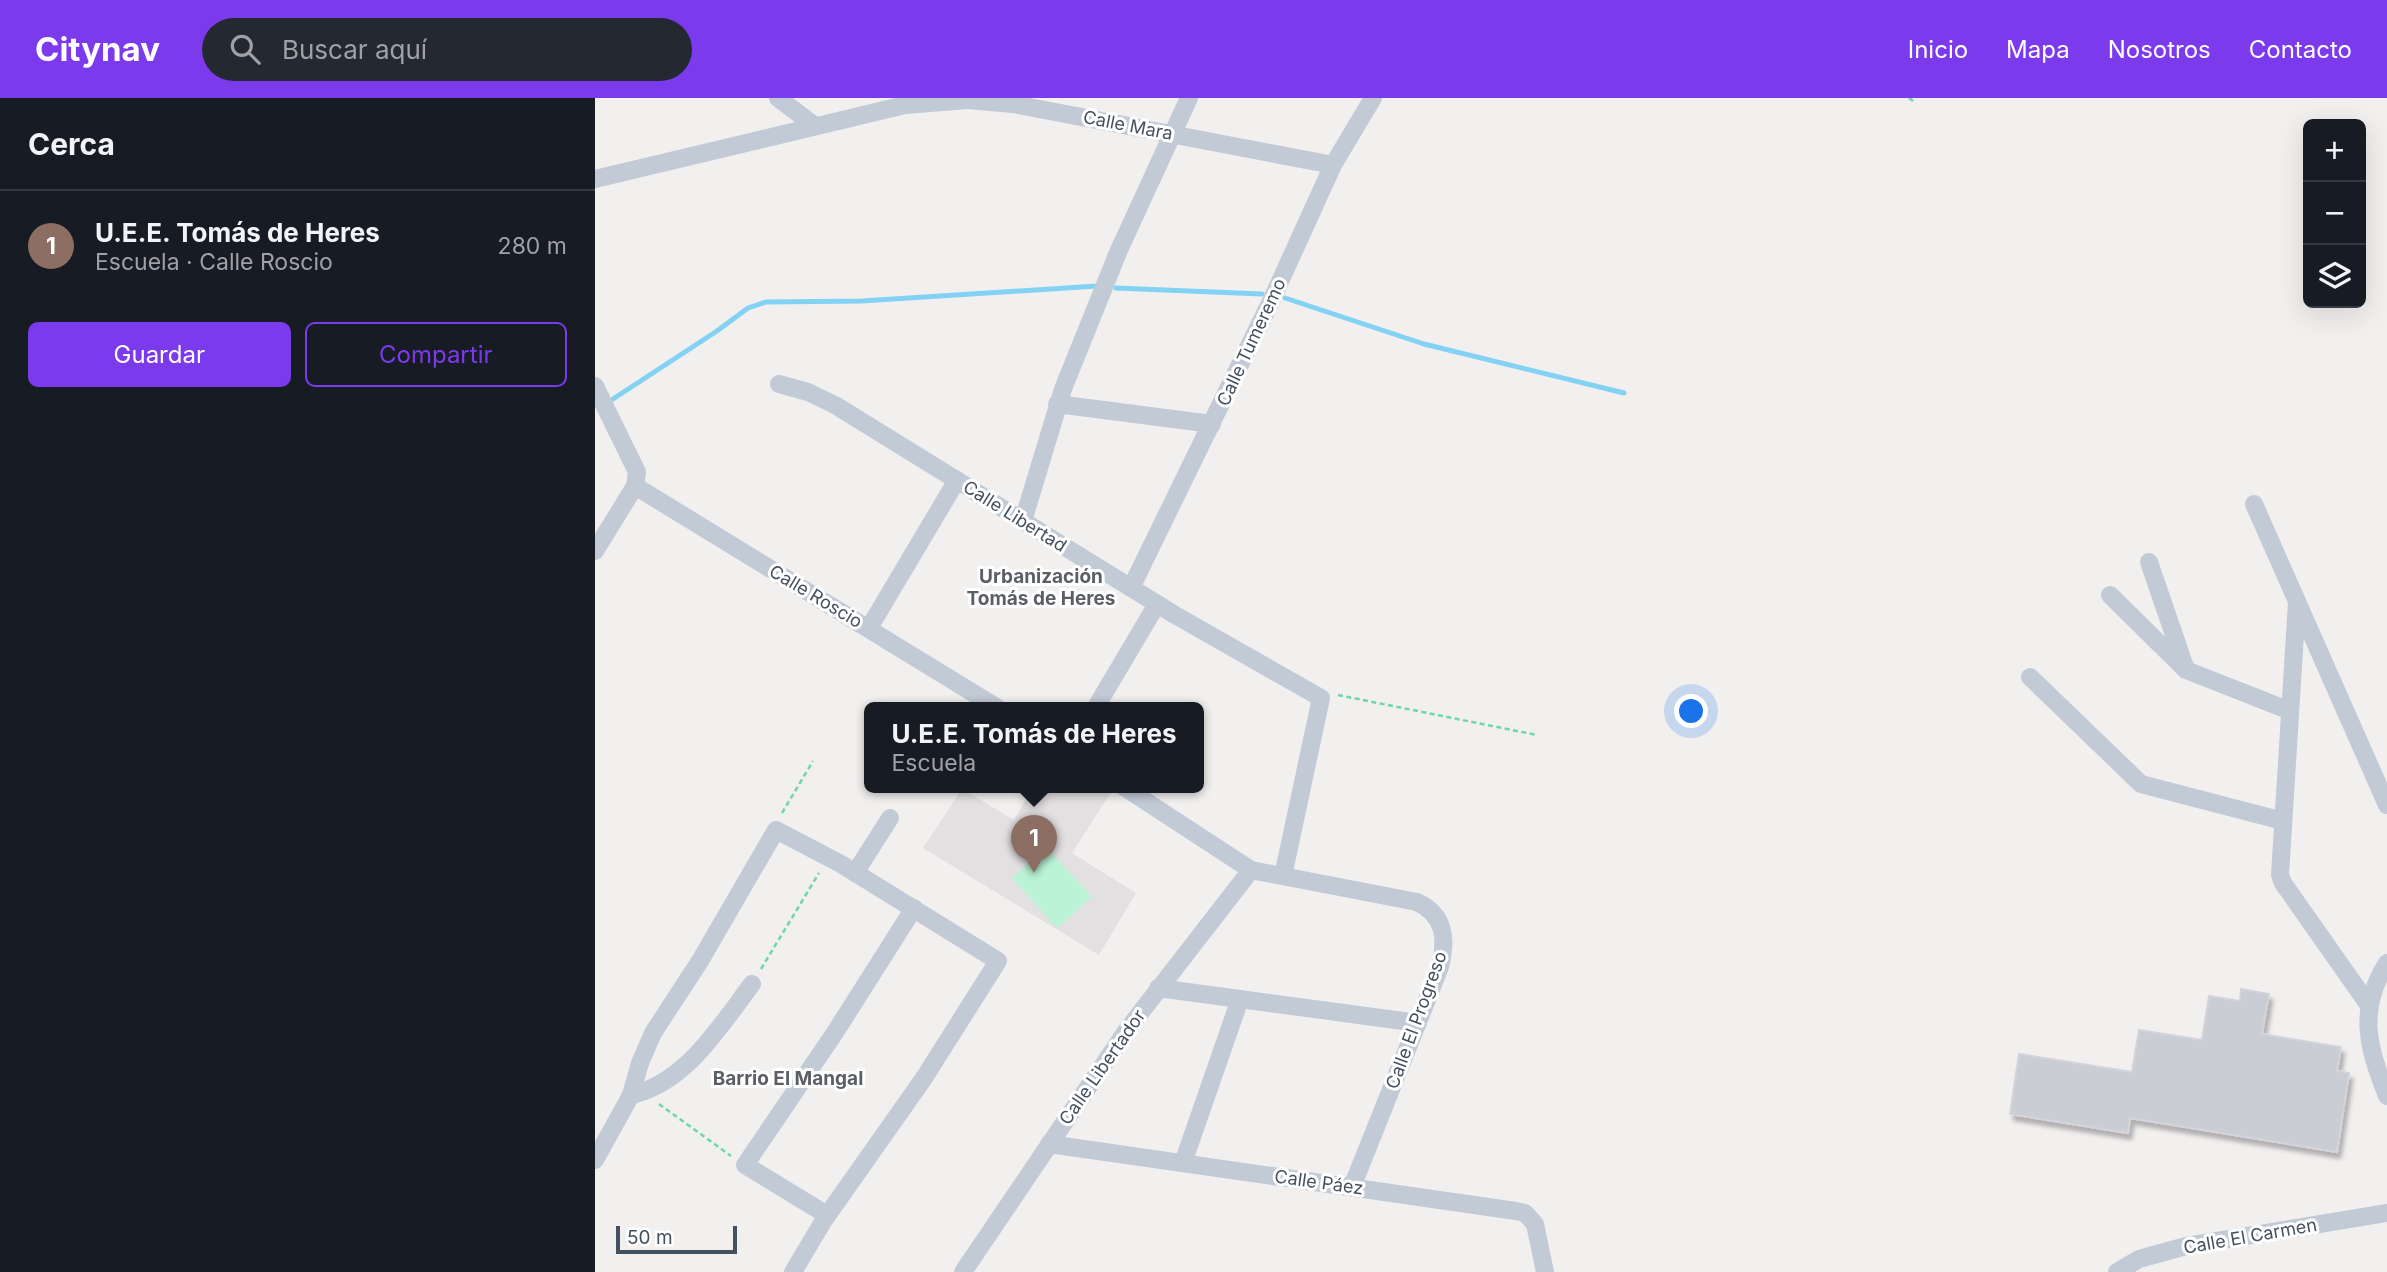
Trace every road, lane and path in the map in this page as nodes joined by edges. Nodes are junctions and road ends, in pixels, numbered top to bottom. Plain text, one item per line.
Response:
1 (1189, 98) edge
2 (1373, 98) edge
3 (1909, 98) edge
4 (988, 99) edge
5 (785, 100) edge
6 (1916, 103) dead end
7 (815, 126) junction
8 (1172, 134) junction
9 (1333, 164) junction
10 (595, 179) edge
11 (779, 384) dead end
12 (595, 386) edge
13 (1057, 404) junction
14 (1212, 425) junction
15 (957, 480) junction
16 (635, 486) junction
17 (2254, 504) dead end
18 (1023, 521) junction
19 (595, 551) edge
20 (2149, 562) dead end
21 (1131, 588) junction
22 (2110, 595) dead end
23 (2297, 602) junction
24 (1157, 604) junction
25 (869, 628) junction
26 (2186, 670) junction
27 (2030, 677) dead end
28 (1321, 698) junction
29 (988, 702) edge
30 (1099, 702) edge
31 (2290, 711) junction
32 (1537, 735) dead end
33 (813, 761) dead end
34 (1133, 793) edge
35 (2387, 805) edge
36 (890, 818) dead end
37 (2283, 821) junction
38 (776, 830) junction
39 (828, 858) junction
40 (1251, 870) junction
41 (855, 873) junction
42 (1283, 876) junction
43 (914, 908) junction
44 (2387, 963) edge
45 (752, 984) joint
46 (1158, 988) junction
47 (1240, 999) junction
48 (2368, 1004) junction
49 (1418, 1023) junction
50 (637, 1094) junction
51 (2387, 1096) edge
52 (1049, 1144) junction
53 (595, 1160) edge
54 (1183, 1163) junction
55 (745, 1165) junction
56 (1352, 1187) junction
57 (2387, 1213) edge
58 (827, 1214) junction
59 (793, 1272) edge
60 (963, 1272) edge
61 (1545, 1272) edge
62 (2117, 1272) edge

1 - 8 street
2 - 9 street, Calle Tumeremo
3 - 6 path
4 - 7 street, Calle Mara
4 - 8 street, Calle Mara
5 - 7 street
7 - 10 street, Calle Mara
8 - 9 street, Calle Mara
8 - 13 street
9 - 14 street, Calle Tumeremo
11 - 15 street, Calle Libertad
12 - 16 street
13 - 14 street
13 - 18 street
14 - 21 street, Calle Tumeremo
15 - 18 street, Calle Libertad
15 - 25 street
16 - 19 street
16 - 25 street, Calle Roscio
17 - 23 street
18 - 21 street, Calle Libertad
20 - 26 street
21 - 24 street, Calle Libertad
22 - 26 street
23 - 31 street
23 - 35 street
24 - 28 street, Calle Libertad
24 - 30 street
25 - 29 street, Calle Roscio
26 - 31 street
27 - 37 street
28 - 32 path
28 - 42 street
31 - 37 street
33 - 38 path
34 - 40 street
36 - 41 street
37 - 48 street
38 - 39 street
38 - 50 street
39 - 41 street
39 - 45 path
40 - 42 street, Calle El Progreso
40 - 46 street, Calle Libertador
41 - 43 street
42 - 49 street, Calle El Progreso
43 - 55 street
43 - 58 street
44 - 48 street
45 - 50 street
46 - 47 street
46 - 52 street, Calle Libertador
47 - 49 street
47 - 54 street
48 - 51 street
49 - 56 street, Calle El Progreso
50 - 53 street
50 - 55 path
52 - 54 street, Calle Páez
52 - 60 street, Calle Libertador
54 - 56 street, Calle Páez
55 - 58 street
56 - 61 street, Calle Páez
57 - 62 street, Calle El Carmen
58 - 59 street

